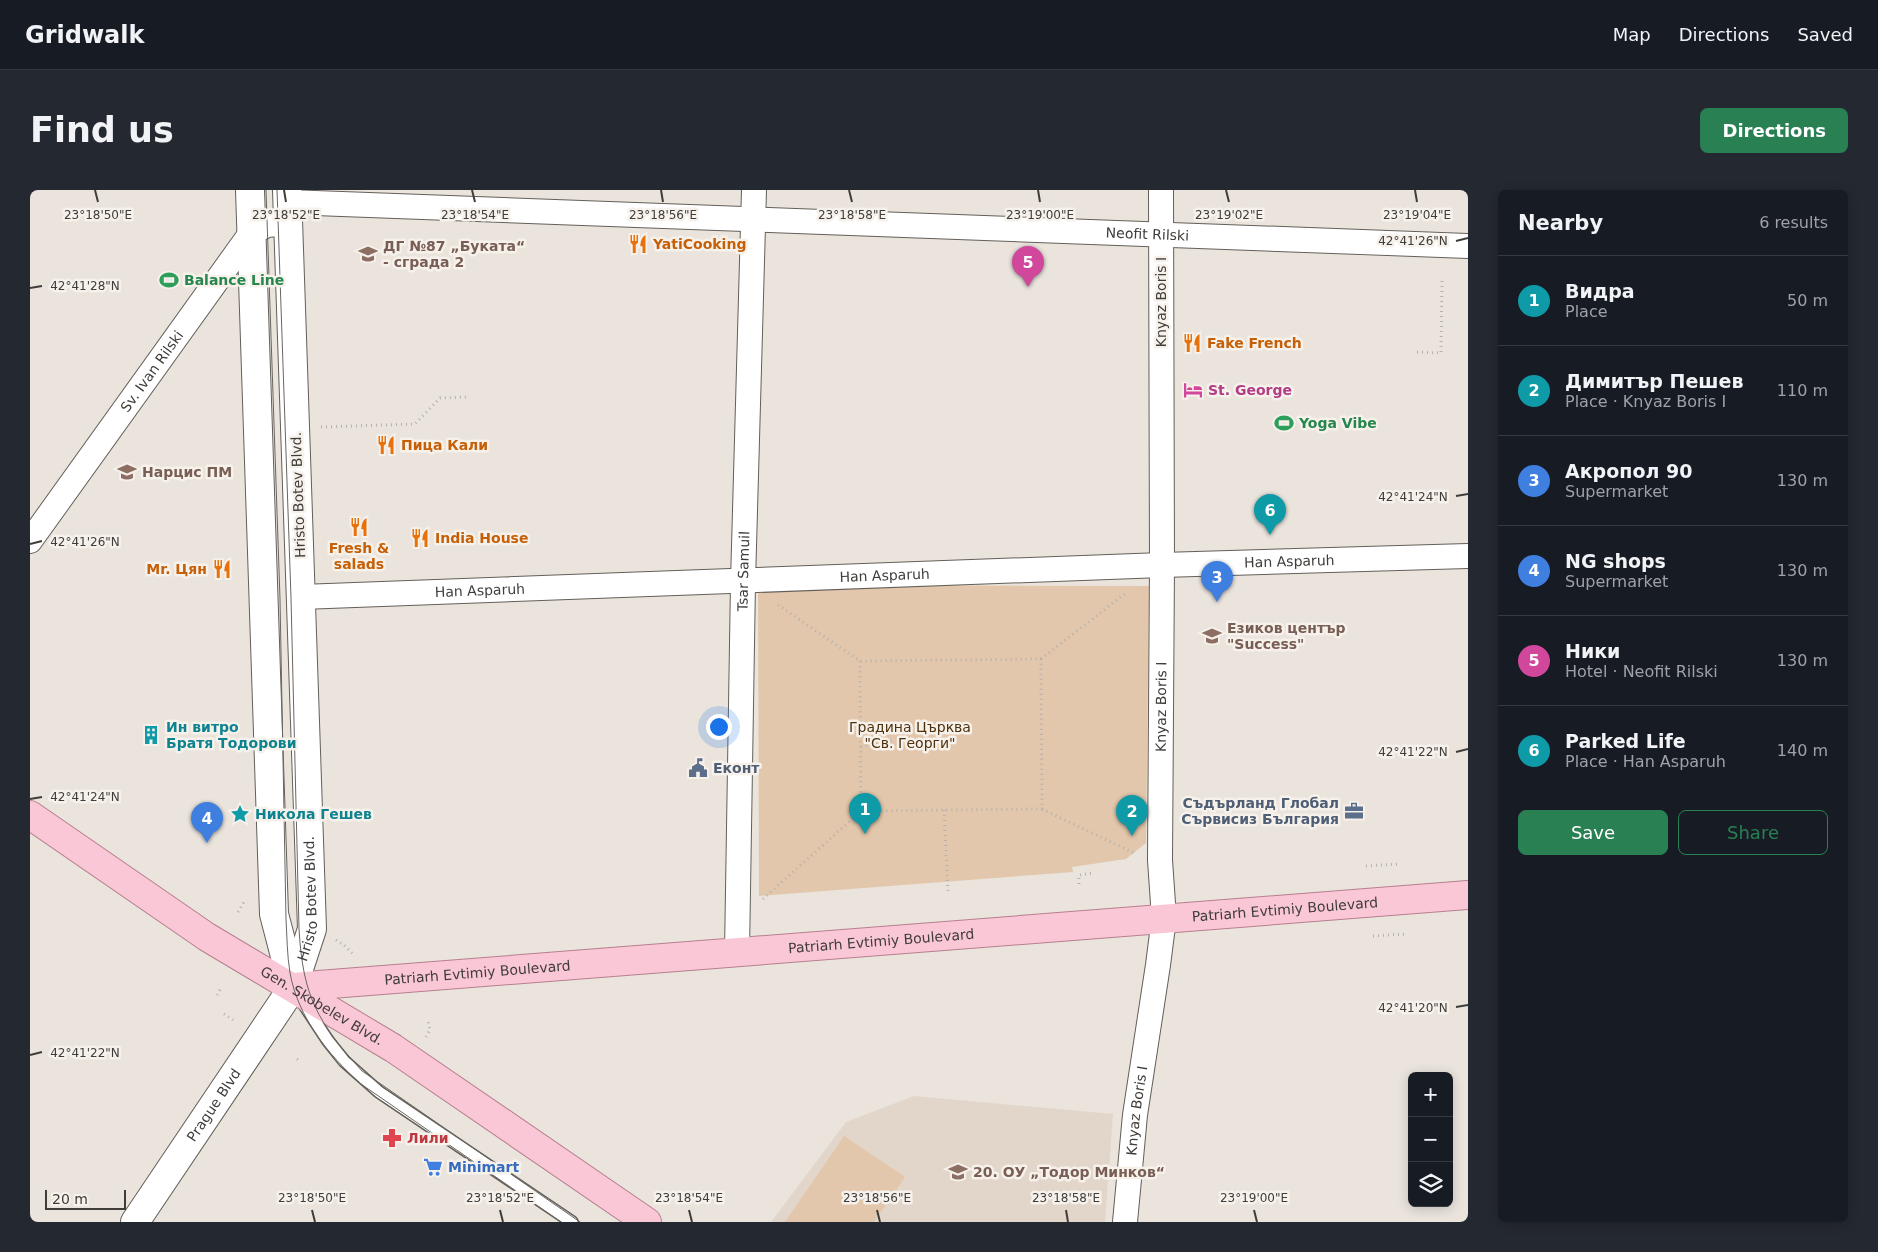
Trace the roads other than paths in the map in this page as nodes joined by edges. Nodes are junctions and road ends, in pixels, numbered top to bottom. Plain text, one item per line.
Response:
1 (250, 190) edge
2 (754, 190) edge
3 (1160, 190) edge
4 (288, 205) edge
5 (753, 218) junction
6 (251, 233) junction
7 (1160, 234) junction
8 (1468, 246) edge
9 (30, 541) edge
10 (1468, 556) edge
11 (1162, 565) junction
12 (743, 582) junction
13 (301, 597) junction
14 (30, 815) edge
15 (1468, 895) edge
16 (1164, 918) junction
17 (736, 952) junction
18 (294, 987) junction
19 (614, 1198) junction
20 (135, 1222) edge
21 (572, 1222) edge
22 (635, 1222) edge
23 (647, 1222) edge
24 (1125, 1222) edge

1 - 6 main road, Hristo Botev Blvd.
2 - 5 street, Tsar Samuil
3 - 7 street, Knyaz Boris I
4 - 5 street, Neofit Rilski
4 - 6 street
4 - 13 main road, Hristo Botev Blvd.
5 - 7 street, Neofit Rilski
5 - 12 street, Tsar Samuil
6 - 9 street, Sv. Ivan Rilski
6 - 18 main road, Hristo Botev Blvd.
7 - 8 street, Neofit Rilski
7 - 11 street, Knyaz Boris I
10 - 11 street, Han Asparuh
11 - 12 street, Han Asparuh
11 - 16 street, Knyaz Boris I
12 - 13 street, Han Asparuh
12 - 17 street, Tsar Samuil
13 - 18 main road, Hristo Botev Blvd.
14 - 18 main road, Gen. Skobelev Blvd.
15 - 16 main road, Patriarh Evtimiy Boulevard
16 - 17 main road, Patriarh Evtimiy Boulevard
16 - 24 street, Knyaz Boris I
17 - 18 main road, Patriarh Evtimiy Boulevard
18 - 19 main road, Gen. Skobelev Blvd.
18 - 20 main road, Prague Blvd
18 - 21 lane
19 - 22 main road, Gen. Skobelev Blvd.
19 - 23 main road, Gen. Skobelev Blvd.

